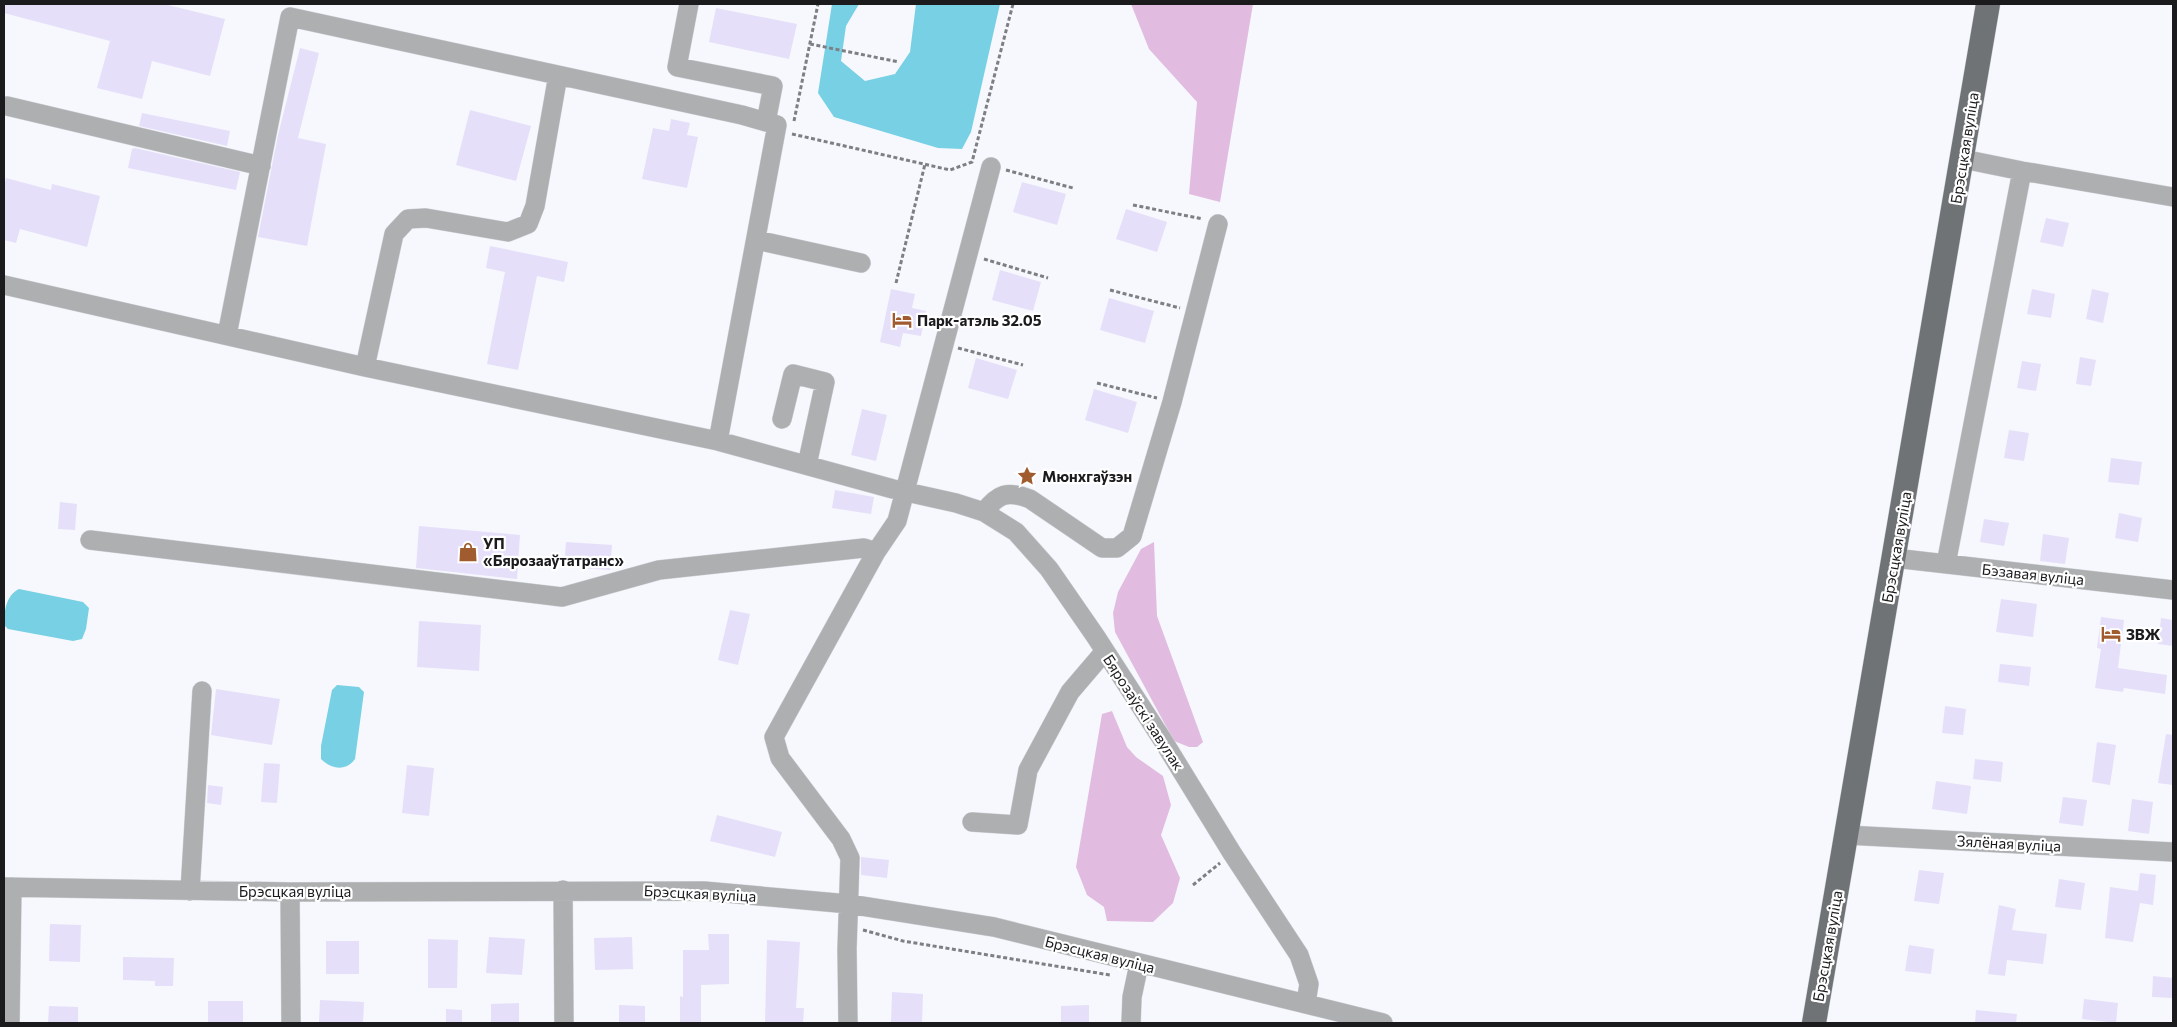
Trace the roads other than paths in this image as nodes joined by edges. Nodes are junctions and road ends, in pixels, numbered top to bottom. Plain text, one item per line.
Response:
1 (689, 4) edge
2 (1988, 4) edge
3 (292, 11) edge
4 (558, 76) junction
5 (8, 106) dead end
6 (766, 122) junction
7 (1963, 159) junction
8 (261, 166) junction
9 (991, 167) road end
10 (2022, 171) junction
11 (2173, 197) edge
12 (1218, 224) road end
13 (756, 240) junction
14 (862, 263) dead end
15 (4, 285) edge
16 (227, 334) junction
17 (365, 367) junction
18 (782, 419) dead end
19 (718, 441) junction
20 (807, 466) junction
21 (906, 491) junction
22 (984, 512) junction
23 (90, 540) dead end
24 (876, 552) junction
25 (1894, 558) junction
26 (1946, 564) junction
27 (2173, 590) edge
28 (1105, 651) junction
29 (202, 692) dead end
30 (972, 822) dead end
31 (1846, 835) junction
32 (2173, 852) edge
33 (8, 887) edge
34 (563, 890) junction
35 (190, 891) junction
36 (290, 892) junction
37 (849, 904) junction
38 (1137, 972) junction
39 (1306, 1004) junction
40 (10, 1023) edge
41 (290, 1023) edge
42 (564, 1023) edge
43 (848, 1023) edge
44 (1131, 1023) edge
45 (1383, 1023) edge
46 (1814, 1023) edge

1 - 6 street
2 - 7 main road, Брэсцкая вуліца
3 - 4 street
3 - 8 street
4 - 6 street
4 - 17 street
5 - 8 street
6 - 13 street
7 - 10 street
7 - 25 main road, Брэсцкая вуліца
8 - 16 street
9 - 21 street
10 - 11 street
10 - 26 street
12 - 22 street
13 - 14 street
13 - 19 street
15 - 16 street, Бярозаўскі завулак
16 - 17 street, Бярозаўскі завулак
17 - 19 street, Бярозаўскі завулак
18 - 20 street
19 - 20 street, Бярозаўскі завулак
20 - 21 street, Бярозаўскі завулак
21 - 22 street, Бярозаўскі завулак
21 - 24 street
22 - 28 street, Бярозаўскі завулак
23 - 24 street
24 - 37 street
25 - 26 street, Бэзавая вуліца
25 - 31 main road, Брэсцкая вуліца
26 - 27 street, Бэзавая вуліца
28 - 30 street
28 - 39 street, Бярозаўскі завулак
29 - 35 street
31 - 32 street, Зялёная вуліца
31 - 46 main road, Брэсцкая вуліца
33 - 35 street, Брэсцкая вуліца
33 - 40 street
34 - 36 street, Брэсцкая вуліца
34 - 37 street, Брэсцкая вуліца
34 - 42 street
35 - 36 street, Брэсцкая вуліца
36 - 41 street
37 - 38 street, Брэсцкая вуліца
37 - 43 street
38 - 39 street, Брэсцкая вуліца
38 - 44 street
39 - 45 street, Брэсцкая вуліца

